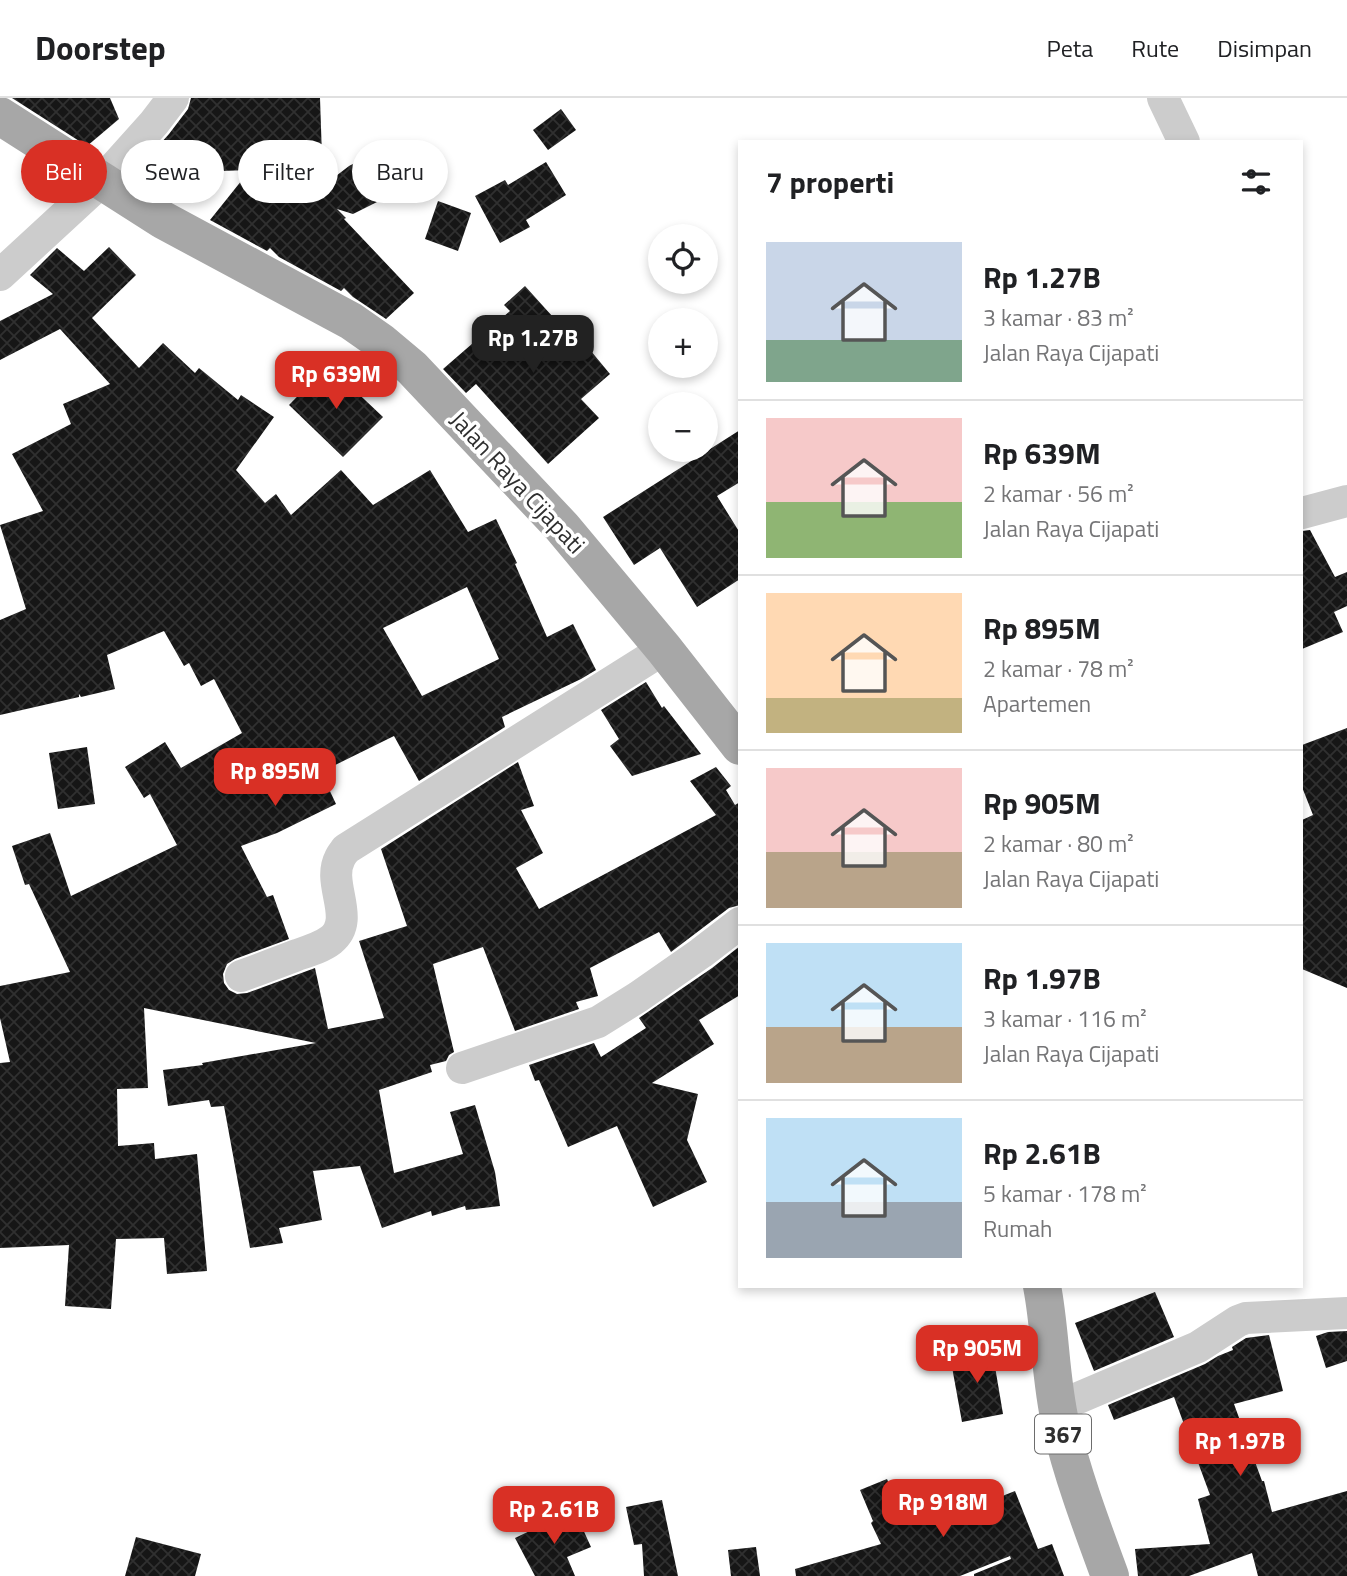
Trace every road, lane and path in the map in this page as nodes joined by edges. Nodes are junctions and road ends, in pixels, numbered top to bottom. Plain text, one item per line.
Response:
1 (173, 98) edge
2 (1163, 98) edge
3 (0, 116) edge
4 (38, 140) edge
5 (1183, 140) edge
6 (107, 175) edge
7 (107, 184) edge
8 (78, 203) edge
9 (0, 275) edge
10 (1347, 501) edge
11 (1303, 513) edge
12 (664, 649) junction
13 (738, 743) edge
14 (738, 924) edge
15 (242, 976) dead end
16 (462, 1068) dead end
17 (1042, 1288) edge
18 (1347, 1313) edge
19 (1057, 1407) junction
20 (1110, 1576) edge

1 - 6 street
2 - 5 street
3 - 4 main road, Jalan Raya Cijapati
7 - 12 main road, Jalan Raya Cijapati
8 - 9 street
10 - 11 street
12 - 13 main road, Jalan Raya Cijapati
12 - 15 street
14 - 16 street
17 - 19 main road, 367
18 - 19 street
19 - 20 main road, 367

